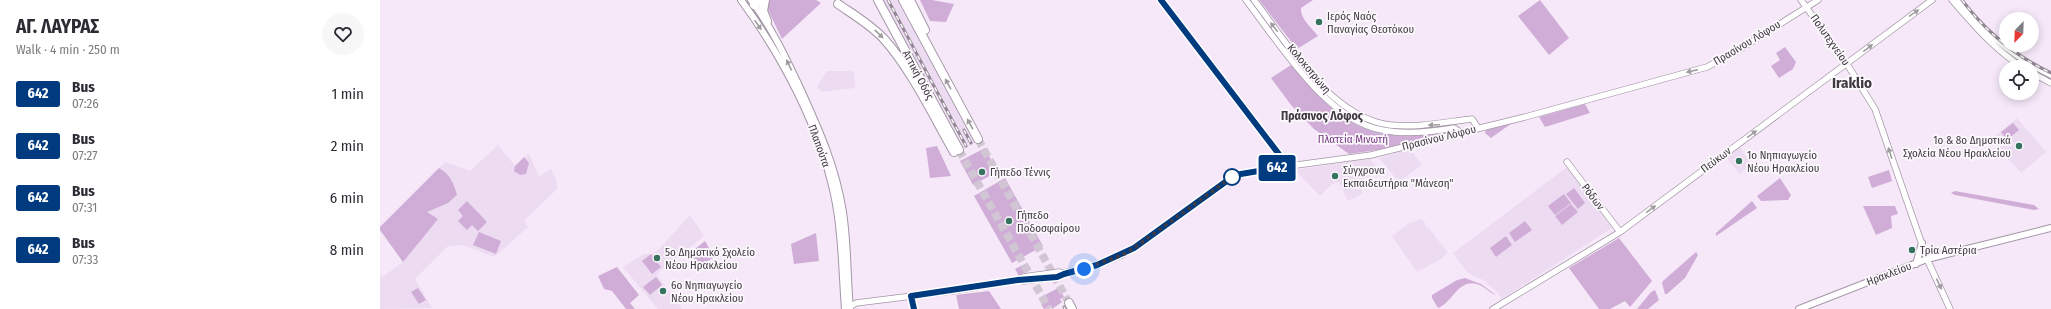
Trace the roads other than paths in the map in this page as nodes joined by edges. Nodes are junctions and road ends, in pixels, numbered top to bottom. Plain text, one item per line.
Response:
1 (764, 0) edge
2 (878, 0) edge
3 (903, 0) edge
4 (910, 0) edge
5 (1246, 0) edge
6 (1254, 0) edge
7 (1801, 0) edge
8 (1818, 0) edge
9 (1932, 0) edge
10 (1952, 0) edge
11 (1959, 0) edge
12 (742, 2) edge
13 (753, 2) edge
14 (838, 4) dead end
15 (1807, 7) junction
16 (767, 21) junction
17 (934, 60) junction
18 (2012, 60) edge
19 (1847, 64) junction
20 (2051, 74) edge
21 (2039, 76) edge
22 (2051, 82) edge
23 (1478, 128) junction
24 (1460, 132) junction
25 (978, 139) tunnel mouth
26 (1567, 162) dead end
27 (2051, 228) edge
28 (1620, 232) junction
29 (1922, 243) junction
30 (1927, 259) junction
31 (1916, 264) junction
32 (848, 308) edge
33 (1493, 309) edge
34 (1799, 309) edge
35 (1950, 309) edge

1 - 13 highway
1 - 16 highway
14 -> 2 highway, Αττική Οδός
3 - 17 highway, Αττική Οδός
4 - 17 highway
5 - 24 street, Κολοκοτρώνη
23 -> 6 street, Κολοκοτρώνη
7 - 15 street, Πολυτεχνείου
8 - 15 street, Πρασίνου Λόφου
19 -> 9 street, Πεύκων
10 - 18 street
11 - 20 street
12 - 13 main road
12 -> 32 main road, Πλαπούτα
13 - 16 main road, Πλαπούτα
15 - 19 street, Πολυτεχνείου
15 -> 23 street, Πρασίνου Λόφου
32 -> 16 main road, Πλαπούτα
25 -> 17 highway, Αττική Οδός
28 -> 19 street, Πεύκων
29 -> 19 street, Πολυτεχνείου
21 - 22 street
23 - 24 street, Πρασίνου Λόφου
24 - 32 street, Πρασίνου Λόφου
26 - 28 street, Ρόδων
27 - 30 main road, Ηρακλείου
28 - 33 street, Πεύκων
29 - 30 street
29 - 31 main road
30 - 31 main road, Ηρακλείου
30 -> 35 street
31 - 34 main road, Ηρακλείου

